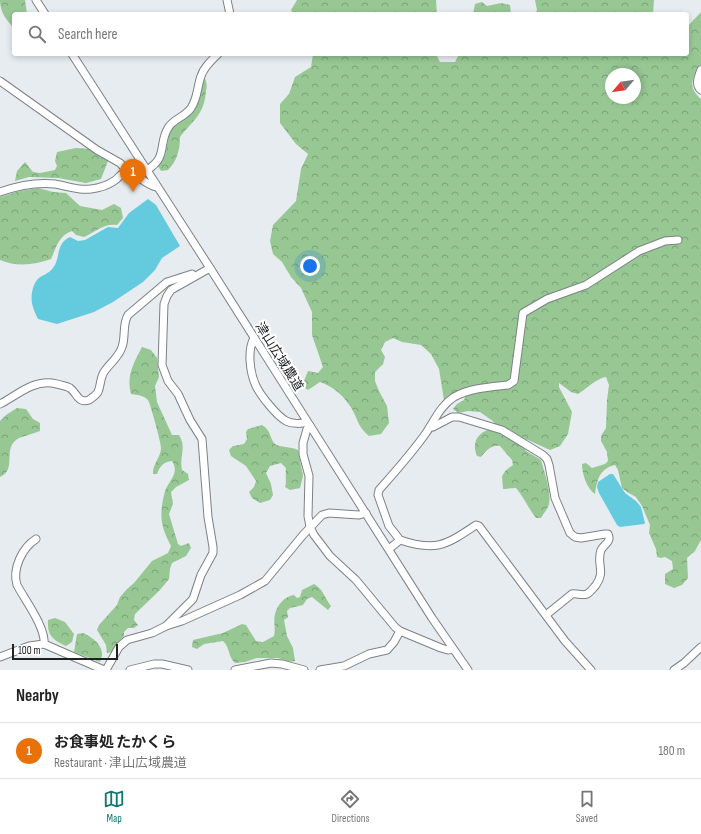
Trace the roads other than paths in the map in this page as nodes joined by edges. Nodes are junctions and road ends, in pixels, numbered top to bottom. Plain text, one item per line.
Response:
1 (36, 0) edge
2 (227, 0) edge
3 (44, 12) edge
4 (230, 12) edge
5 (73, 56) edge
6 (216, 56) edge
7 (701, 70) edge
8 (0, 80) edge
9 (701, 90) edge
10 (147, 170) junction
11 (127, 171) junction
12 (157, 187) junction
13 (0, 192) edge
14 (678, 240) dead end
15 (208, 270) junction
16 (254, 338) junction
17 (0, 404) edge
18 (309, 424) junction
19 (430, 427) junction
20 (366, 513) junction
21 (310, 527) junction
22 (36, 539) dead end
23 (400, 540) junction
24 (389, 549) junction
25 (546, 615) junction
26 (166, 626) junction
27 (400, 631) junction
28 (44, 644) junction
29 (701, 647) edge
30 (452, 649) junction
31 (0, 657) edge
32 (105, 670) edge
33 (130, 670) edge
34 (188, 670) edge
35 (235, 670) edge
36 (304, 670) edge
37 (320, 670) edge
38 (468, 670) edge
39 (591, 670) edge
40 (674, 670) edge

1 - 3 street
2 - 4 street
5 - 10 street, 津山広域農道
6 - 10 street
7 - 9 street
8 - 11 street
10 - 12 street, 津山広域農道
11 - 12 street
11 - 13 street
12 - 15 street, 津山広域農道
14 - 19 street
15 - 16 street, 津山広域農道
15 - 17 street
15 - 26 street
16 - 18 street, 津山広域農道
16 - 18 street
18 - 20 street, 津山広域農道
18 - 21 street
19 - 23 street
19 - 25 street
20 - 21 street
20 - 24 street, 津山広域農道
21 - 26 street
21 - 27 street
22 - 28 street
23 - 24 street
23 - 25 street
24 - 30 street, 津山広域農道
25 - 39 street
26 - 32 street
27 - 30 street
27 - 37 street
28 - 31 street
28 - 32 street
29 - 40 street
30 - 38 street, 津山広域農道
33 - 34 street
35 - 36 street

